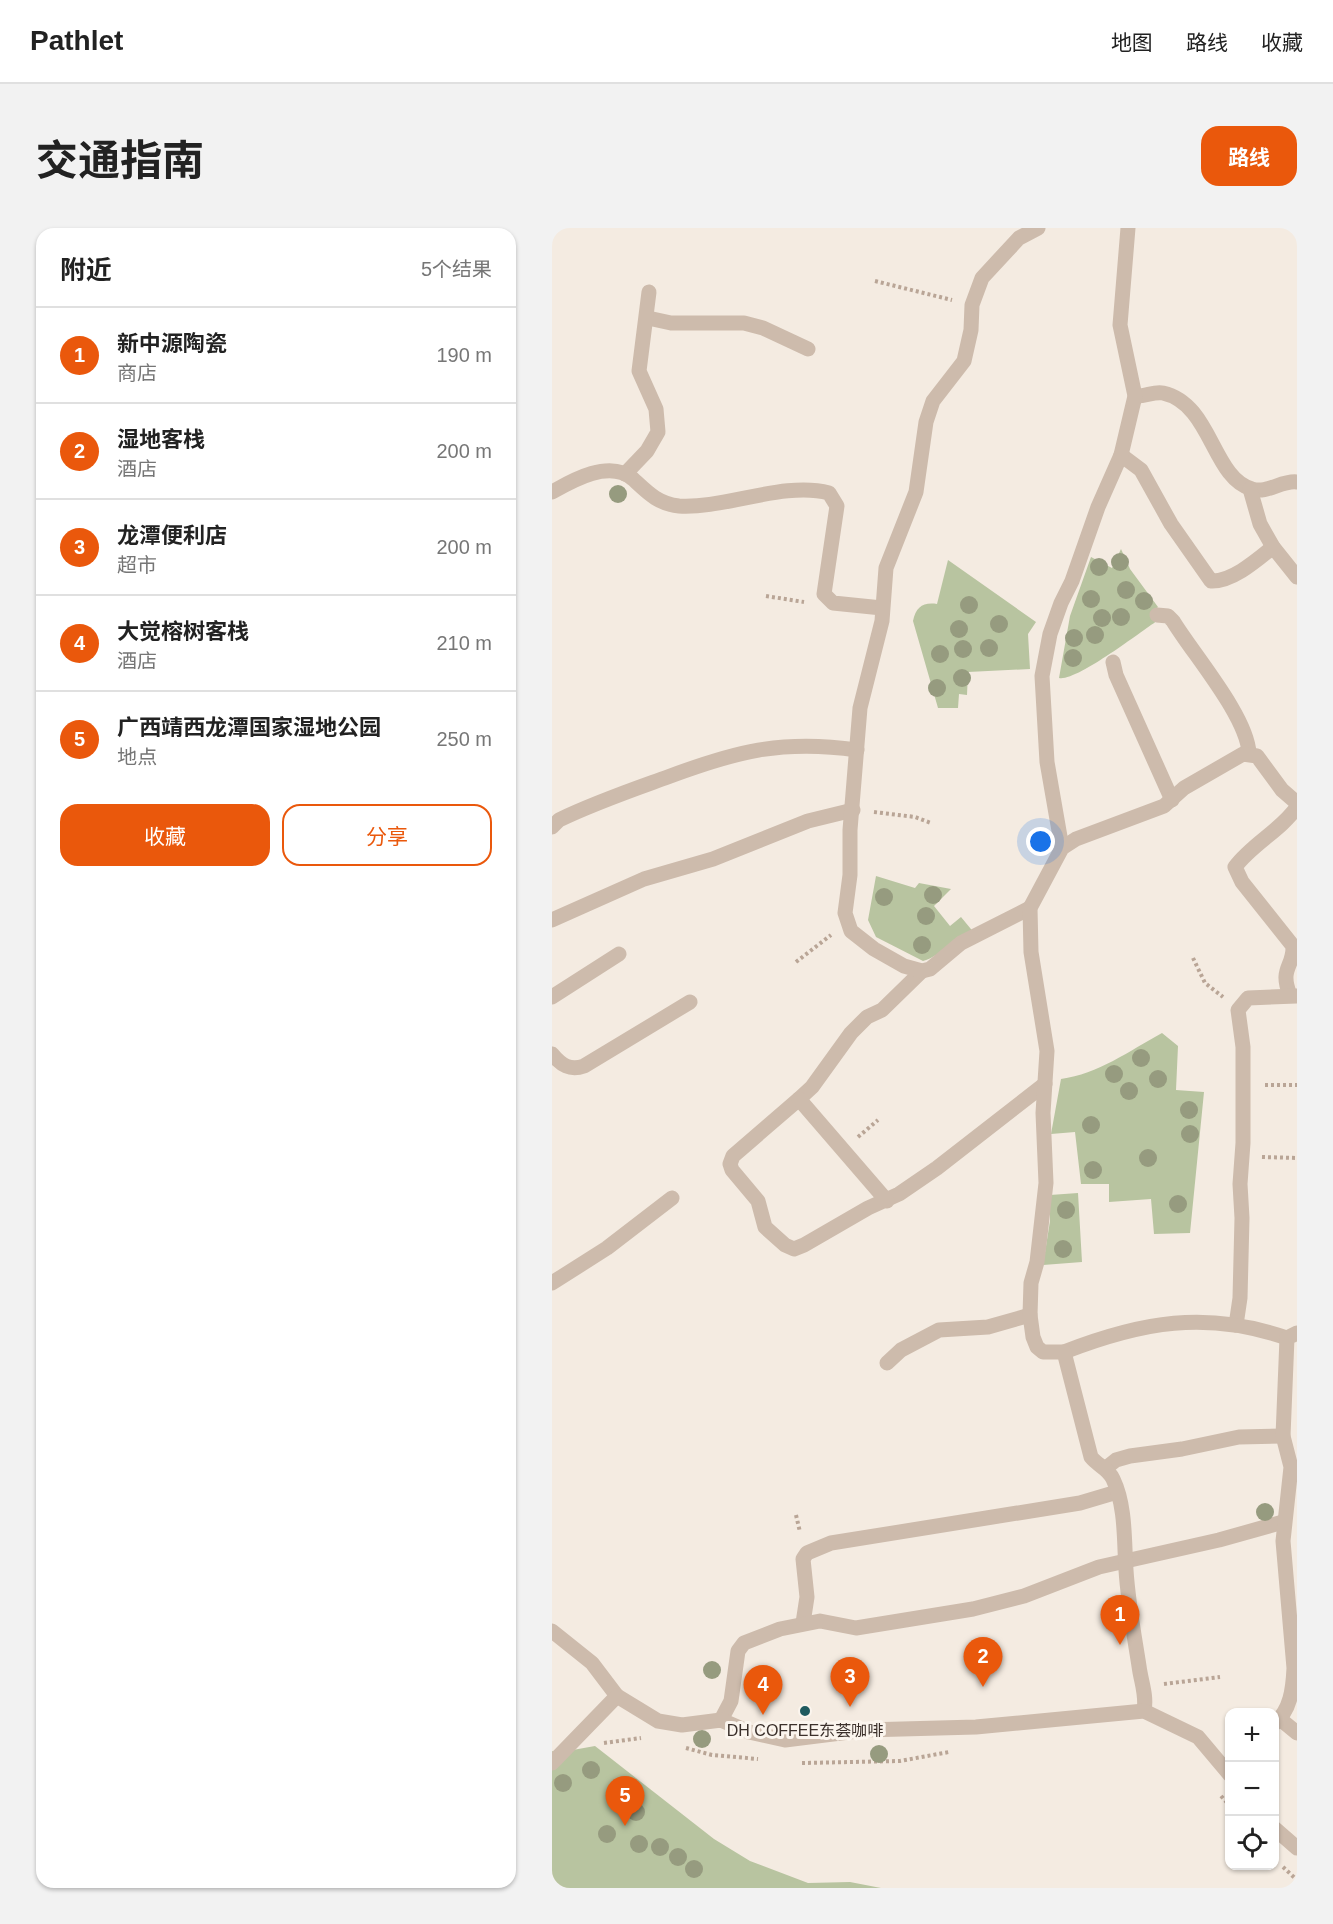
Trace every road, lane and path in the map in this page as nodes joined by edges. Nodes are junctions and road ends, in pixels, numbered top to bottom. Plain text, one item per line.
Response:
1 (1038, 228) edge
2 (1128, 228) edge
3 (874, 280) dead end
4 (649, 292) dead end
5 (972, 305) junction
6 (648, 318) junction
7 (808, 349) dead end
8 (1135, 396) junction
9 (1121, 455) junction
10 (625, 474) junction
11 (1297, 482) edge
12 (1251, 489) junction
13 (552, 492) edge
14 (1273, 548) junction
15 (1297, 577) edge
16 (766, 596) dead end
17 (827, 599) junction
18 (882, 608) junction
19 (1157, 615) dead end
20 (1113, 662) dead end
21 (856, 750) junction
22 (1249, 753) junction
23 (1172, 800) junction
24 (1297, 805) edge
25 (853, 810) junction
26 (931, 823) dead end
27 (552, 827) edge
28 (1062, 848) junction
29 (1030, 908) junction
30 (552, 920) edge
31 (846, 922) junction
32 (1295, 946) edge
33 (619, 954) dead end
34 (1193, 958) dead end
35 (796, 962) dead end
36 (922, 971) junction
37 (1293, 996) edge
38 (552, 997) edge
39 (690, 1002) dead end
40 (1241, 1004) junction
41 (552, 1054) edge
42 (1045, 1084) junction
43 (1242, 1085) junction
44 (1297, 1085) edge
45 (800, 1100) junction
46 (1242, 1153) junction
47 (1297, 1158) edge
48 (672, 1198) dead end
49 (887, 1201) junction
50 (552, 1283) edge
51 (1030, 1315) junction
52 (1236, 1325) junction
53 (1292, 1336) edge
54 (1064, 1352) junction
55 (887, 1363) dead end
56 (1283, 1436) junction
57 (1106, 1468) junction
58 (1117, 1492) junction
59 (1284, 1522) junction
60 (1126, 1560) junction
61 (803, 1623) junction
62 (552, 1631) edge
63 (1220, 1677) dead end
64 (1142, 1683) junction
65 (617, 1696) junction
66 (1144, 1712) junction
67 (1279, 1718) edge
68 (720, 1720) junction
69 (1279, 1723) edge
70 (1297, 1733) edge
71 (552, 1763) edge
72 (1225, 1763) edge
73 (1279, 1832) edge
74 (1297, 1848) edge

1 - 5 street
2 - 8 street
3 - 5 path
4 - 6 street
5 - 18 street
6 - 7 street
6 - 10 street
8 - 9 street
8 - 12 street
9 - 14 street
9 - 28 street
10 - 13 street
10 - 17 street
11 - 12 street
12 - 14 street
14 - 15 street
16 - 17 path
17 - 18 street
18 - 21 street
19 - 22 street
20 - 23 street
21 - 25 street
21 - 27 street
22 - 23 street
22 - 24 street
23 - 28 street
24 - 32 street
25 - 26 path
25 - 30 street
25 - 31 street
28 - 29 street
29 - 36 street
29 - 42 street
31 - 35 path
31 - 36 street
32 - 37 street
33 - 38 street
34 - 40 path
36 - 45 street
37 - 40 street
39 - 41 street
40 - 43 street
42 - 49 street
42 - 51 street
43 - 44 path
43 - 46 street
45 - 49 street
45 - 49 street
46 - 47 path
46 - 52 street
48 - 50 street
51 - 54 street
51 - 55 street
52 - 53 street
52 - 54 street
53 - 56 street
54 - 57 street
56 - 57 street
56 - 59 street
57 - 58 street
58 - 60 street
58 - 61 street
59 - 60 street
59 - 67 street
60 - 61 street
60 - 64 street
61 - 68 street
62 - 65 street
63 - 64 path
64 - 66 street
65 - 68 street
65 - 71 street
66 - 68 street
66 - 72 street
69 - 70 street
73 - 74 street

